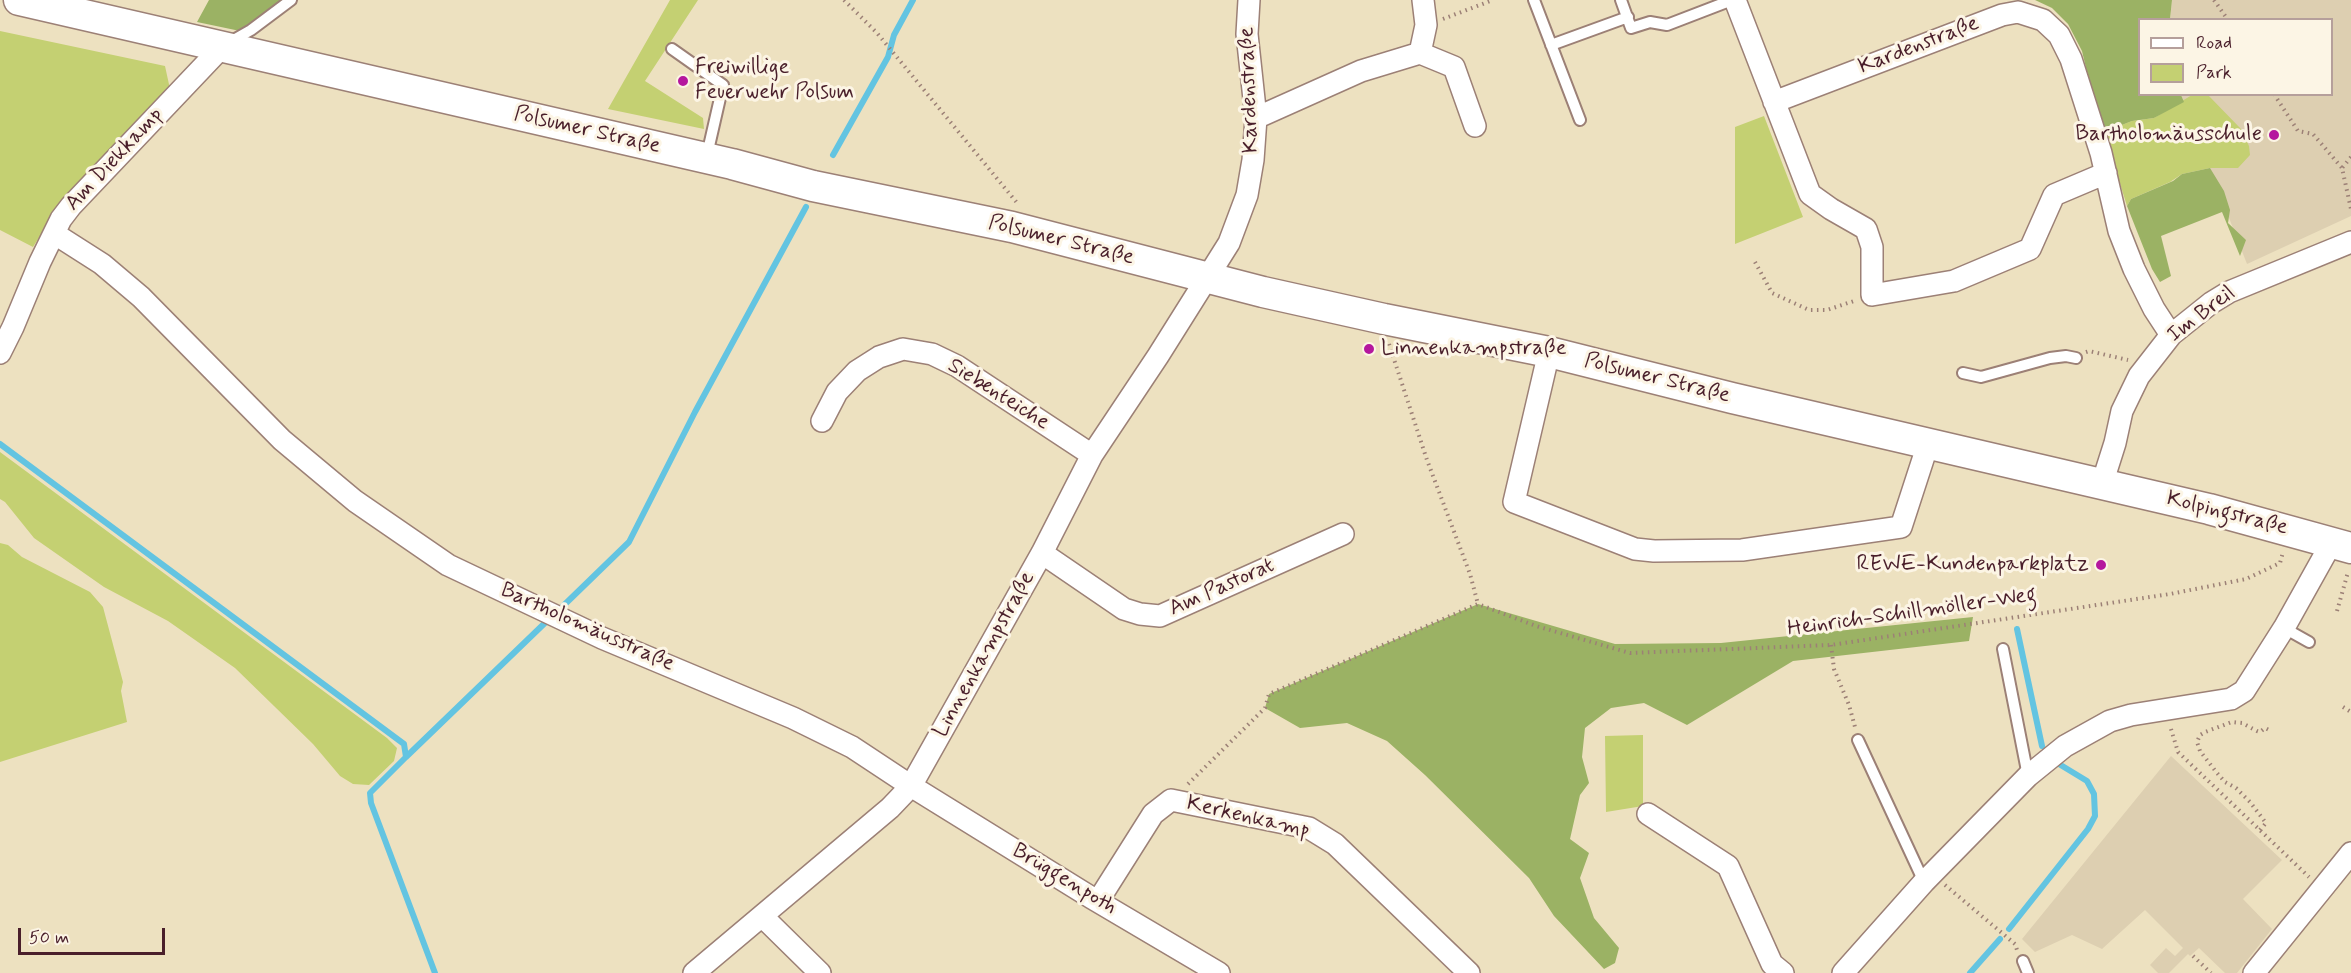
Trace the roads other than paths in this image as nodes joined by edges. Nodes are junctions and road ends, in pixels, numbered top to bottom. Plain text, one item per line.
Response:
1 (19, 0) edge
2 (291, 0) edge
3 (1249, 0) edge
4 (1423, 0) edge
5 (1534, 0) edge
6 (1621, 0) edge
7 (1734, 0) edge
8 (1628, 17) junction
9 (1551, 45) junction
10 (221, 48) junction
11 (672, 49) dead end
12 (1420, 53) junction
13 (1774, 102) junction
14 (1256, 118) junction
15 (1580, 120) dead end
16 (1475, 126) dead end
17 (706, 159) junction
18 (2106, 173) junction
19 (55, 234) junction
20 (2351, 242) edge
21 (1206, 278) junction
22 (2171, 335) junction
23 (1549, 352) junction
24 (0, 353) edge
25 (2076, 358) road end
26 (1963, 373) dead end
27 (822, 421) dead end
28 (1928, 444) junction
29 (1092, 455) junction
30 (2102, 484) junction
31 (1343, 534) dead end
32 (1042, 553) junction
33 (2344, 553) edge
34 (2284, 628) junction
35 (2309, 642) dead end
36 (2003, 649) dead end
37 (1858, 740) road end
38 (2028, 776) junction
39 (910, 786) junction
40 (1648, 814) dead end
41 (2351, 853) edge
42 (1928, 878) junction
43 (1098, 901) junction
44 (762, 916) junction
45 (2023, 961) road end
46 (1204, 970) edge
47 (694, 973) edge
48 (820, 973) edge
49 (1468, 973) edge
50 (1783, 973) edge
51 (1844, 973) edge
52 (2028, 973) edge
53 (2254, 973) edge

1 - 10 main road, Polsumer Straße
2 - 10 lane
3 - 14 street, Kardenstraße
4 - 12 street
5 - 9 lane
6 - 8 lane
7 - 8 lane
7 - 13 street
8 - 9 lane
9 - 15 lane
10 - 17 main road, Polsumer Straße
10 - 19 street, Am Diekkamp
11 - 17 lane
12 - 14 street
12 - 16 street
13 - 18 street, Kardenstraße
13 - 18 street
14 - 21 street, Kardenstraße
17 - 21 main road, Polsumer Straße
18 - 22 street, Kardenstraße
19 - 24 street, Am Diekkamp
19 - 39 street, Bartholomäusstraße
20 - 22 street, Im Breil
21 - 23 main road, Polsumer Straße
21 - 29 street, Linnenkampstraße
22 - 30 street, Im Breil
23 - 28 main road, Polsumer Straße
23 - 28 street
25 - 26 lane
27 - 29 street, Siebenteiche
28 - 30 main road, Polsumer Straße
29 - 32 street, Linnenkampstraße
30 - 33 main road, Kolpingstraße
31 - 32 street, Am Pastorat
32 - 39 street, Linnenkampstraße
33 - 34 street
34 - 35 lane
34 - 38 street
36 - 38 lane
37 - 42 lane
38 - 42 street
39 - 43 street, Brüggenpoth
39 - 44 street, Linnenkampstraße
40 - 50 street
41 - 53 street
42 - 51 street
43 - 46 street, Brüggenpoth
43 - 49 street, Kerkenkamp
44 - 47 street, Linnenkampstraße
44 - 48 street
45 - 52 lane

